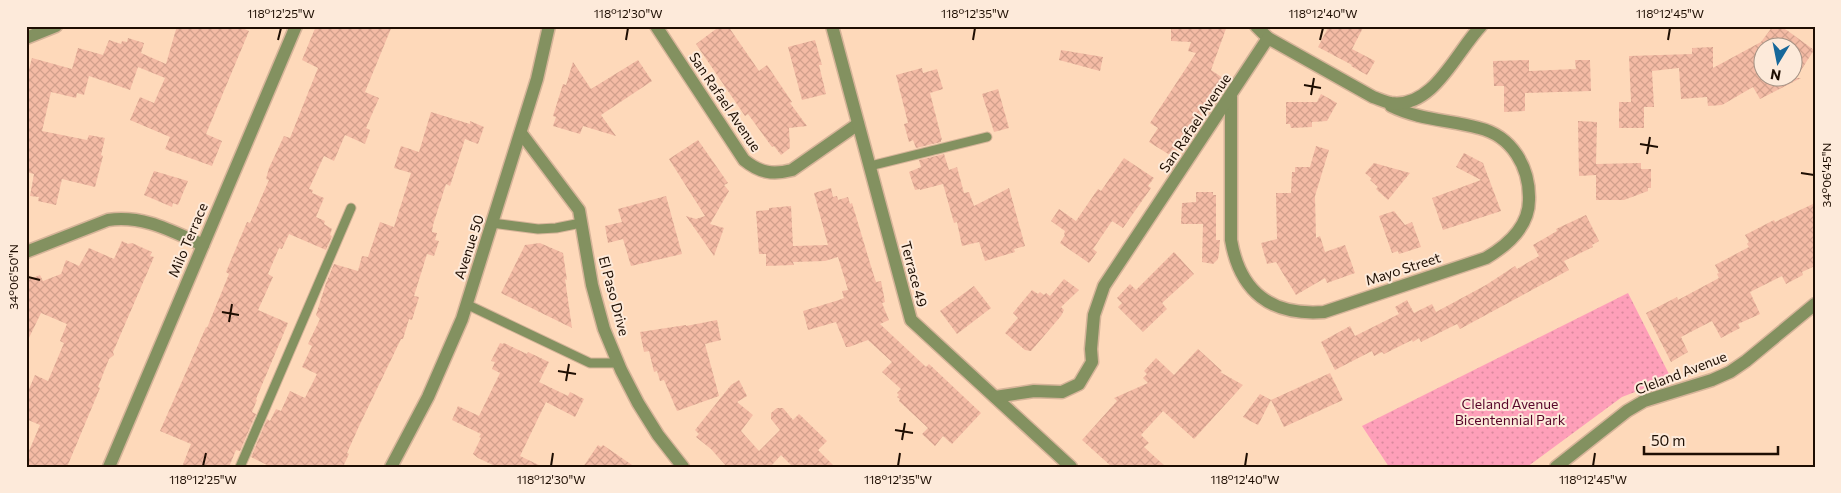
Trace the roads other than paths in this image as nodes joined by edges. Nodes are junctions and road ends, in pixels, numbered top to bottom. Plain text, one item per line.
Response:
1 (56, 26) edge
2 (296, 26) edge
3 (549, 26) edge
4 (656, 26) edge
5 (832, 26) edge
6 (1256, 26) edge
7 (1481, 26) edge
8 (26, 38) edge
9 (1268, 38) junction
10 (1231, 96) junction
11 (1373, 97) junction
12 (858, 124) junction
13 (521, 134) junction
14 (987, 137) dead end
15 (870, 166) junction
16 (351, 208) dead end
17 (492, 222) junction
18 (581, 223) junction
19 (203, 245) junction
20 (26, 252) edge
21 (466, 304) junction
22 (1815, 304) edge
23 (618, 363) junction
24 (995, 397) junction
25 (110, 467) edge
26 (240, 467) edge
27 (391, 467) edge
28 (683, 467) edge
29 (1071, 467) edge
30 (1556, 467) edge

1 - 8 street
2 - 19 street, Milo Terrace
3 - 13 street, Avenue 50
4 - 12 street, San Rafael Avenue
5 - 12 street, Terrace 49
6 - 9 street
7 - 11 street
9 - 10 street, San Rafael Avenue
9 - 11 street
10 - 11 street, Mayo Street
10 - 24 street, San Rafael Avenue
12 - 15 street, Terrace 49
13 - 17 street, Avenue 50
13 - 18 street, El Paso Drive
14 - 15 lane
15 - 24 street, Terrace 49
16 - 26 lane
17 - 18 lane
17 - 21 street, Avenue 50
18 - 23 street, El Paso Drive
19 - 20 street
19 - 25 street, Milo Terrace
21 - 23 lane
21 - 27 street, Avenue 50
22 - 30 street, Cleland Avenue
23 - 28 street, El Paso Drive
24 - 29 street, Terrace 49

